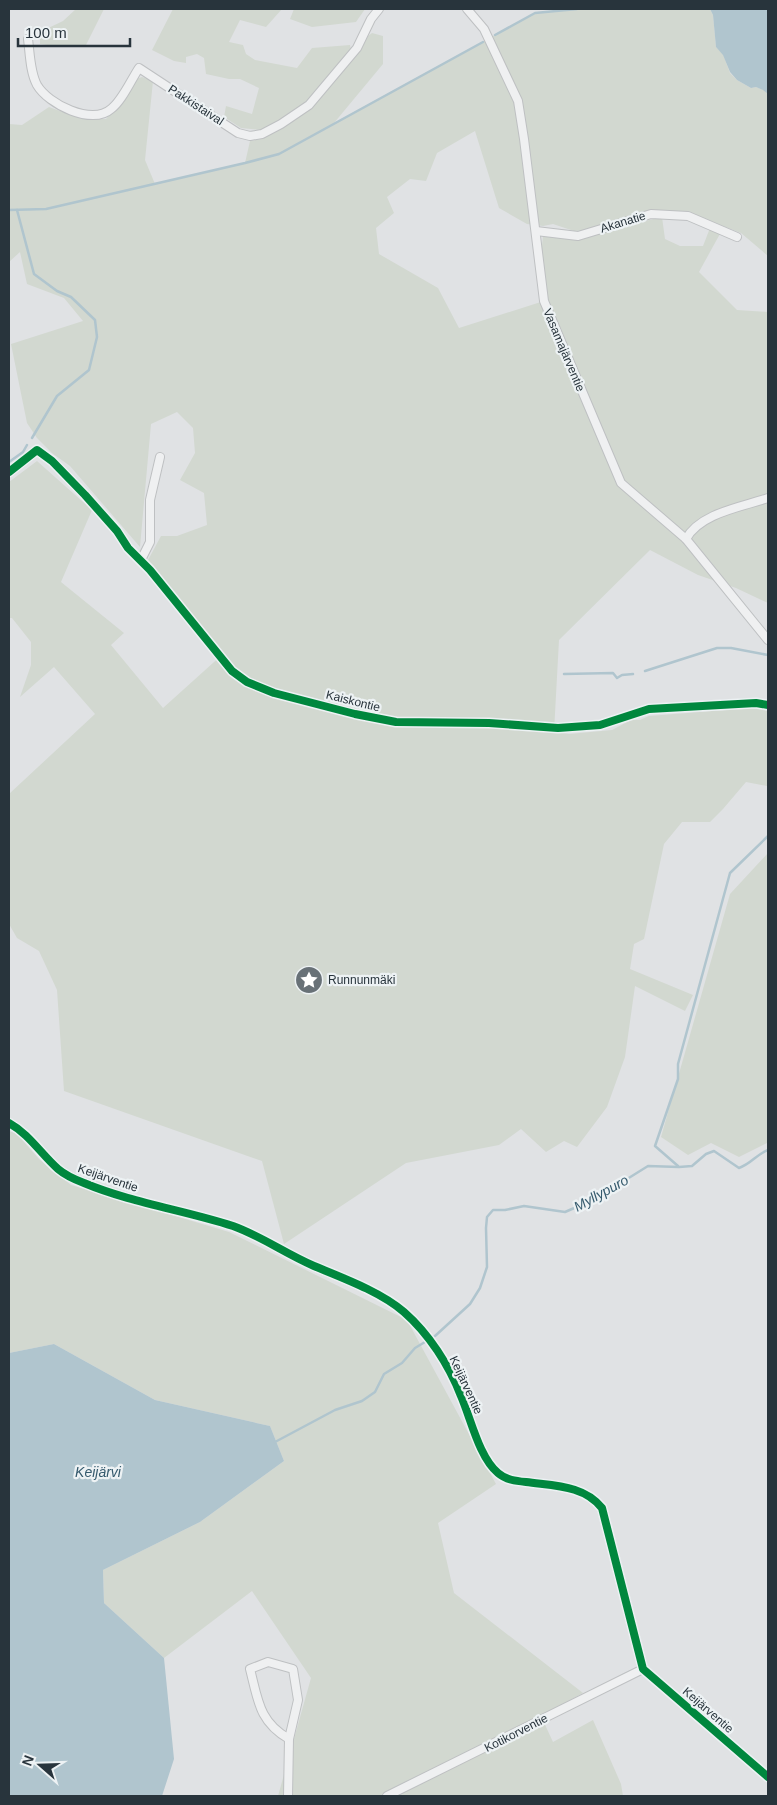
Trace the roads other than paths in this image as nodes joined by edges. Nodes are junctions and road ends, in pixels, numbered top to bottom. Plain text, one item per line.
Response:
1 (379, 9) edge
2 (467, 9) edge
3 (28, 39) dead end
4 (536, 232) junction
5 (737, 237) dead end
6 (160, 457) dead end
7 (9, 472) edge
8 (768, 498) edge
9 (686, 539) junction
10 (141, 560) junction
11 (768, 640) edge
12 (768, 705) edge
13 (9, 1123) edge
14 (643, 1669) junction
15 (289, 1739) junction
16 (768, 1777) edge
17 (288, 1796) edge
18 (387, 1796) edge

1 - 3 street, Pakkistaival
2 - 4 street, Vasamajärventie
4 - 5 street, Akanatie
4 - 9 street, Vasamajärventie
6 - 10 street
7 - 10 street, Kaiskontie
8 - 9 street
9 - 11 street, Vasamajärventie
10 - 12 street, Kaiskontie
13 - 14 street, Keijärventie
14 - 16 street, Keijärventie
14 - 18 street, Kotikorventie
15 - 15 street
15 - 17 street

